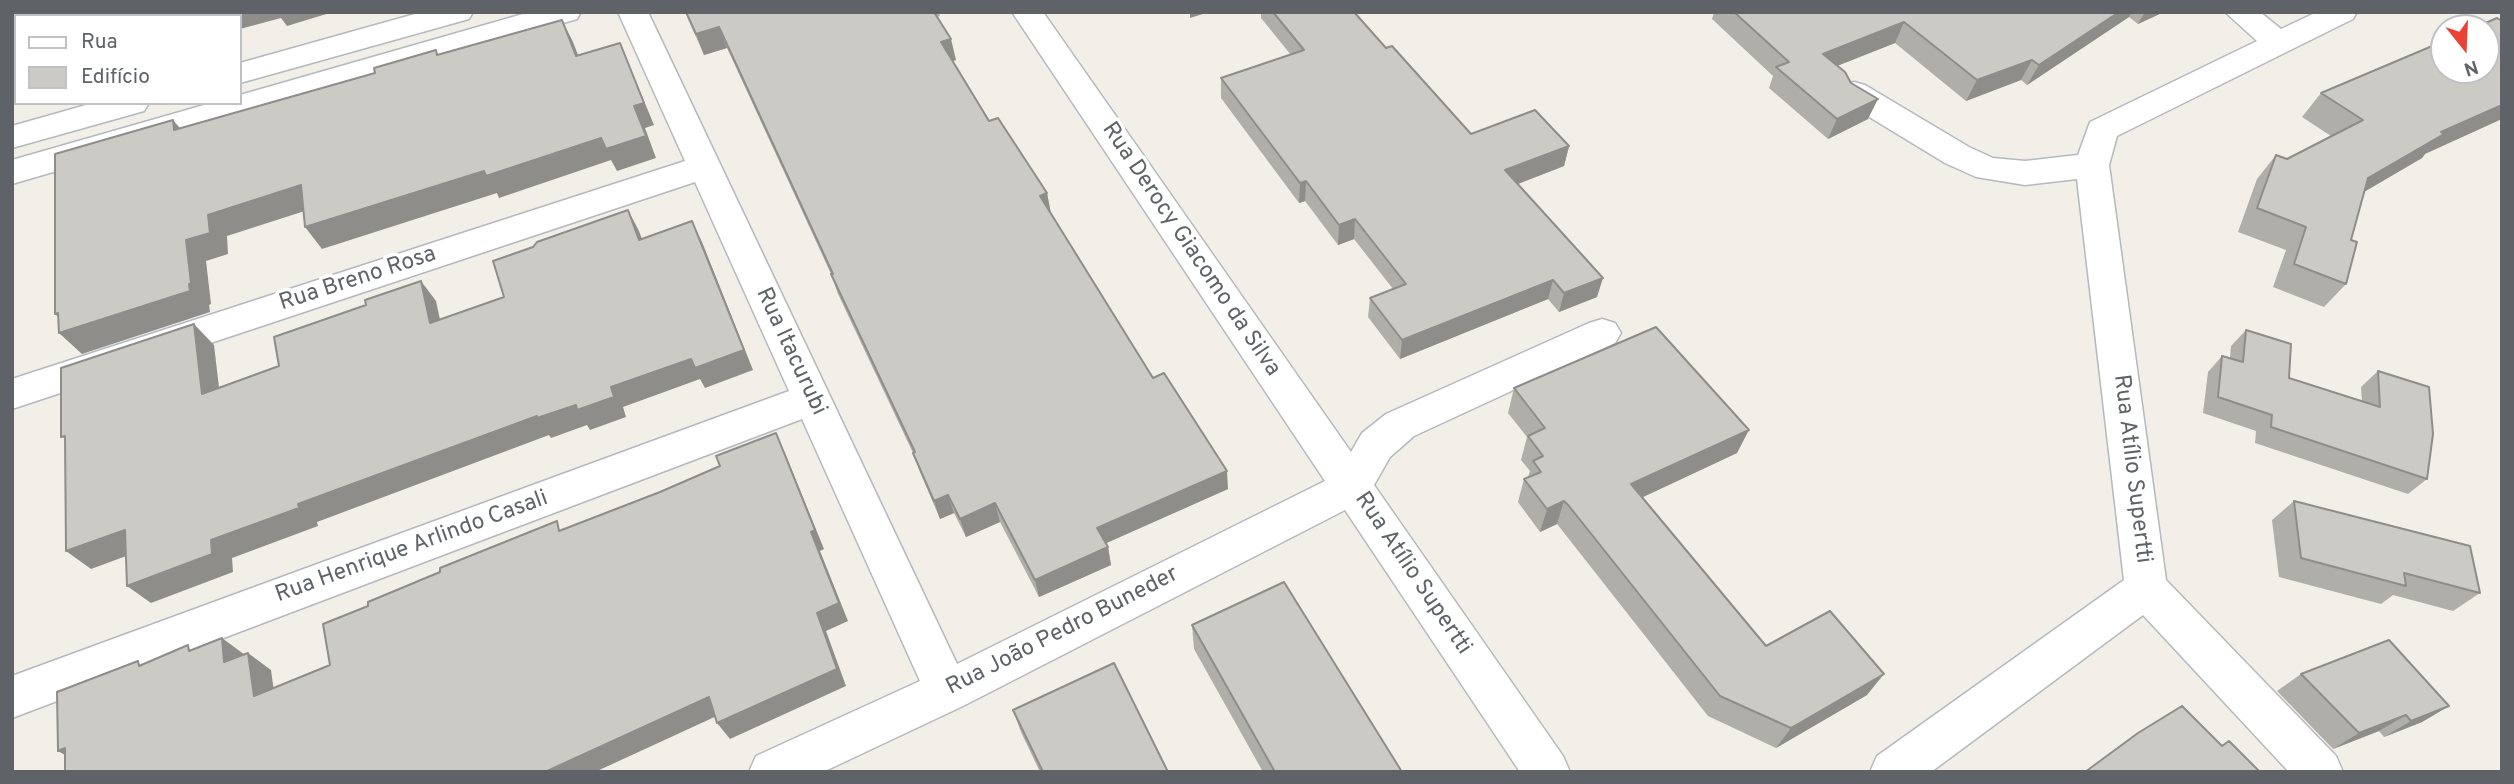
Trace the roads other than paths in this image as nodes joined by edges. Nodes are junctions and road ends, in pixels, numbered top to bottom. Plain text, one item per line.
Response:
1 (458, 12) edge
2 (566, 12) edge
3 (633, 12) edge
4 (1027, 12) edge
5 (2240, 12) edge
6 (2342, 12) edge
7 (2277, 42) junction
8 (350, 57) junction
9 (242, 73) edge
10 (1854, 93) edge
11 (242, 94) edge
12 (126, 105) edge
13 (209, 105) edge
14 (12, 137) edge
15 (2092, 165) junction
16 (704, 167) junction
17 (12, 172) edge
18 (1602, 333) dead end
19 (12, 394) edge
20 (812, 399) junction
21 (1352, 487) junction
22 (2146, 588) junction
23 (947, 691) junction
24 (12, 697) edge
25 (772, 772) edge
26 (1547, 772) edge
27 (1893, 772) edge
28 (2320, 772) edge

1 - 8 street
2 - 8 street
3 - 16 street, Rua Itacurubi
4 - 21 street, Rua Derocy Giacomo da Silva
5 - 7 street
6 - 7 street, Rua Atílio Supertti
7 - 15 street, Rua Atílio Supertti
8 - 9 street
8 - 11 street
10 - 15 street
12 - 14 street
13 - 17 street
15 - 22 street, Rua Atílio Supertti
16 - 19 street, Rua Breno Rosa
16 - 20 street, Rua Itacurubi
18 - 21 street, Rua Atílio Supertti
20 - 23 street, Rua Itacurubi
20 - 24 street, Rua Henrique Arlindo Casali
21 - 23 street, Rua João Pedro Buneder
21 - 26 street, Rua Atílio Supertti
22 - 27 street, Rua Atílio Supertti
22 - 28 street
23 - 25 street, Rua João Pedro Buneder

